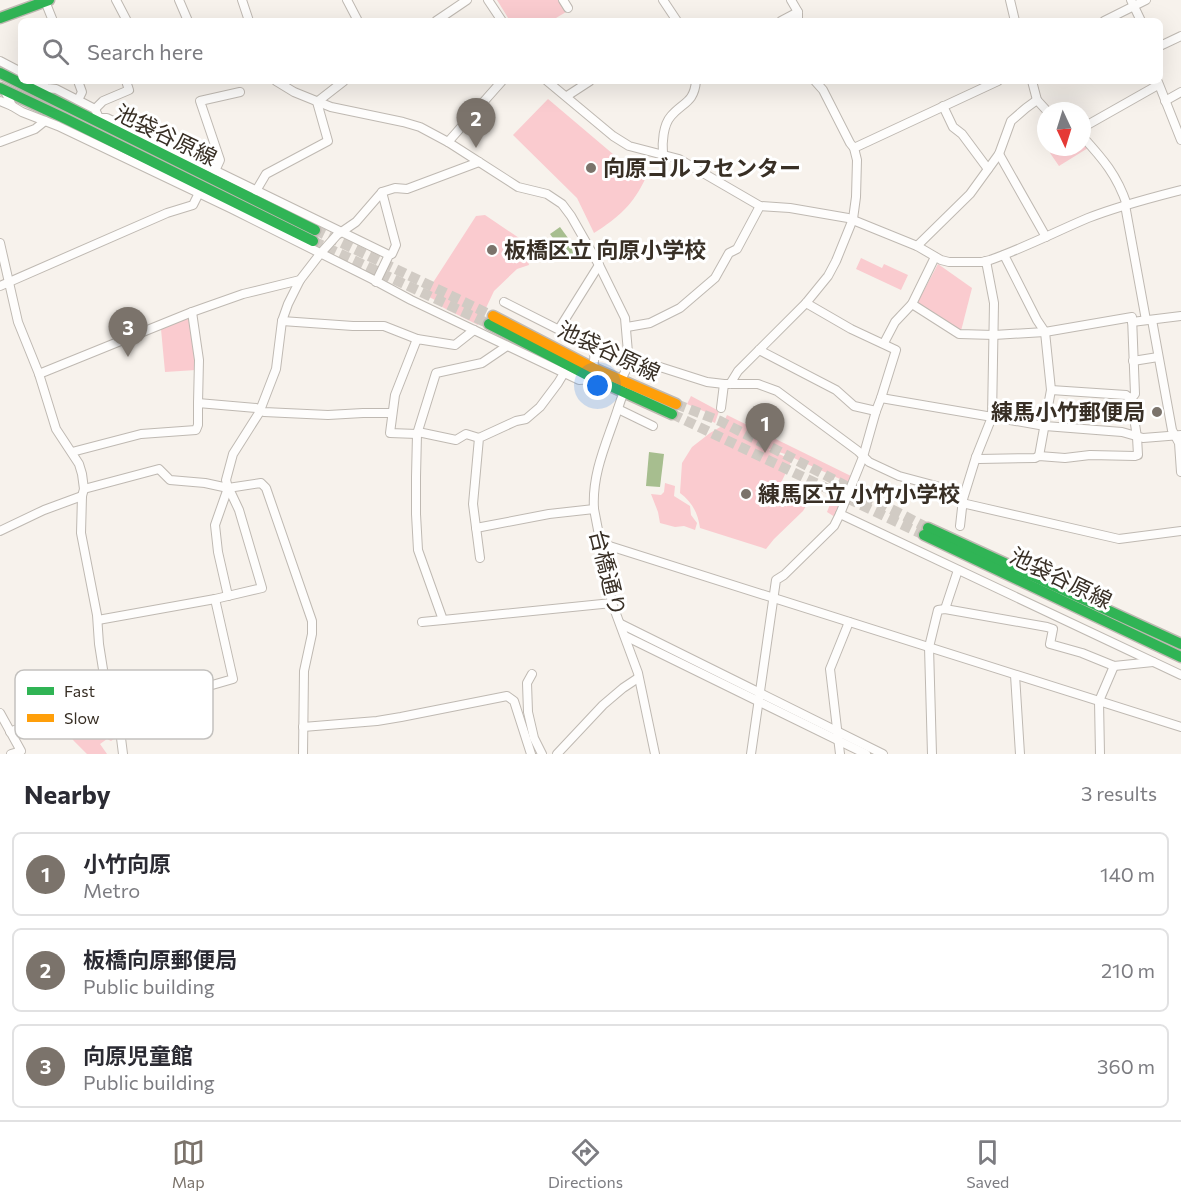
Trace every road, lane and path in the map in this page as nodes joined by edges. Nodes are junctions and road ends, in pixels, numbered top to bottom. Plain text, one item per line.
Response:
1 (116, 0) edge
2 (179, 0) edge
3 (242, 0) edge
4 (347, 0) edge
5 (467, 0) edge
6 (488, 0) edge
7 (563, 0) edge
8 (664, 0) edge
9 (791, 0) edge
10 (1010, 0) edge
11 (1146, 0) edge
12 (40, 2) edge
13 (1133, 3) edge
14 (568, 8) dead end
15 (798, 12) junction
16 (0, 18) edge
17 (51, 18) edge
18 (125, 18) edge
19 (187, 18) edge
20 (248, 18) edge
21 (356, 18) edge
22 (440, 18) edge
23 (500, 18) edge
24 (675, 18) edge
25 (787, 18) edge
26 (798, 18) edge
27 (1014, 18) edge
28 (1109, 18) edge
29 (1140, 18) edge
30 (1181, 36) edge
31 (1163, 45) edge
32 (0, 62) edge
33 (18, 71) edge
34 (0, 73) edge
35 (18, 81) edge
36 (25, 84) edge
37 (38, 84) edge
38 (79, 84) edge
39 (127, 84) edge
40 (281, 84) edge
41 (340, 84) edge
42 (499, 84) edge
43 (551, 84) edge
44 (585, 84) edge
45 (696, 84) edge
46 (818, 84) edge
47 (991, 84) edge
48 (1033, 84) edge
49 (1156, 84) edge
50 (1158, 84) edge
51 (240, 92) dead end
52 (1181, 92) edge
53 (2, 93) edge
54 (567, 96) junction
55 (78, 100) junction
56 (1037, 100) joint
57 (1165, 101) junction
58 (318, 102) junction
59 (943, 106) junction
60 (94, 115) junction
61 (45, 121) junction
62 (1091, 123) edge
63 (1181, 140) edge
64 (0, 142) edge
65 (448, 142) junction
66 (1091, 146) edge
67 (854, 148) junction
68 (999, 153) junction
69 (663, 154) junction
70 (479, 162) junction
71 (988, 169) junction
72 (216, 171) junction
73 (256, 190) junction
74 (1181, 190) edge
75 (382, 192) junction
76 (199, 193) junction
77 (1126, 205) junction
78 (760, 206) junction
79 (853, 219) junction
80 (342, 232) junction
81 (1046, 237) junction
82 (0, 243) edge
83 (917, 246) junction
84 (320, 254) junction
85 (389, 255) junction
86 (1004, 255) junction
87 (935, 257) junction
88 (986, 261) junction
89 (599, 265) junction
90 (300, 280) junction
91 (9, 281) junction
92 (376, 282) junction
93 (0, 286) edge
94 (504, 302) dead end
95 (806, 303) junction
96 (912, 304) junction
97 (192, 312) junction
98 (1181, 316) edge
99 (491, 320) tunnel mouth
100 (1149, 320) junction
101 (282, 321) junction
102 (1132, 322) junction
103 (627, 327) junction
104 (559, 328) junction
105 (474, 330) junction
106 (1045, 332) junction
107 (994, 335) junction
108 (417, 339) junction
109 (884, 344) junction
110 (507, 346) junction
111 (759, 350) junction
112 (1158, 357) junction
113 (1133, 361) junction
114 (630, 364) junction
115 (564, 373) junction
116 (594, 373) junction
117 (39, 374) junction
118 (621, 380) junction
119 (727, 384) junction
120 (1050, 390) junction
121 (624, 391) junction
122 (881, 398) junction
123 (1131, 399) junction
124 (198, 403) junction
125 (722, 408) dead end
126 (618, 409) junction
127 (260, 410) junction
128 (876, 411) junction
129 (392, 413) junction
130 (992, 417) junction
131 (653, 426) dead end
132 (1045, 426) junction
133 (417, 433) junction
134 (1178, 435) edge
135 (1137, 437) junction
136 (479, 438) junction
137 (72, 452) junction
138 (1039, 456) junction
139 (863, 457) junction
140 (975, 457) junction
141 (1181, 472) edge
142 (228, 488) junction
143 (83, 493) junction
144 (963, 501) junction
145 (594, 509) junction
146 (840, 514) junction
147 (960, 526) dead end
148 (476, 528) junction
149 (0, 531) edge
150 (1181, 531) edge
151 (600, 543) junction
152 (480, 558) dead end
153 (958, 570) junction
154 (228, 596) junction
155 (773, 597) junction
156 (215, 599) junction
157 (612, 603) junction
158 (945, 609) junction
159 (98, 620) junction
160 (443, 620) junction
161 (422, 622) dead end
162 (849, 622) junction
163 (621, 624) junction
164 (625, 636) junction
165 (1181, 644) edge
166 (928, 646) junction
167 (1181, 657) edge
168 (1153, 662) junction
169 (1114, 666) junction
170 (104, 670) edge
171 (532, 674) dead end
172 (1015, 675) junction
173 (1181, 675) edge
174 (638, 678) junction
175 (213, 685) edge
176 (759, 696) junction
177 (1099, 701) junction
178 (0, 712) edge
179 (303, 727) junction
180 (1181, 727) edge
181 (15, 730) edge
182 (10, 732) junction
183 (839, 736) junction
184 (121, 739) edge
185 (11, 754) edge
186 (123, 754) edge
187 (303, 754) edge
188 (531, 754) edge
189 (542, 754) edge
190 (557, 754) edge
191 (655, 754) edge
192 (751, 754) edge
193 (840, 754) edge
194 (866, 754) edge
195 (883, 754) edge
196 (932, 754) edge
197 (1020, 754) edge
198 (1100, 754) edge

1 - 18 street
2 - 19 street
3 - 20 street
4 - 21 street
5 - 22 street
6 - 23 street
7 - 14 street
8 - 24 street
9 - 15 street
10 - 27 street
11 - 13 street
12 - 16 main road
12 - 17 street
13 - 28 street
13 - 29 street
15 - 25 street
15 - 26 street
30 - 31 street
32 - 33 street
34 - 35 main road, 池袋谷原線
36 - 60 main road, 池袋谷原線
37 - 55 street
38 - 55 street
39 - 60 street
40 - 58 street
41 - 58 street
42 - 65 street
43 - 54 street
44 - 54 street
45 - 69 street
46 - 67 street
47 - 59 street
48 - 56 street
49 - 62 street
50 - 57 street
51 - 72 street
52 - 57 street
53 - 60 main road, 池袋谷原線
53 - 61 street
54 - 69 street
55 - 60 street
56 - 68 street
57 - 63 street
58 - 65 street
58 - 73 street
59 - 67 street
59 - 71 street
60 - 72 street
61 - 64 street
61 - 76 street
65 - 70 street
66 - 77 street
67 - 79 street
68 - 71 street
68 - 81 street
69 - 78 street
70 - 75 street
70 - 89 street
71 - 83 street
72 - 73 street
73 - 80 street
74 - 77 street
75 - 80 street
75 - 85 street
76 - 84 street
76 - 91 street
77 - 81 street
77 - 100 street
78 - 79 street
78 - 103 street
79 - 83 street
79 - 95 street
80 - 84 street
80 - 85 street
81 - 86 street
82 - 91 street
83 - 87 street
84 - 90 street
84 - 92 street
85 - 92 street
86 - 88 street
86 - 106 street
87 - 88 street
87 - 96 street
88 - 107 street
89 - 103 street
89 - 104 street
90 - 97 street
90 - 101 street
91 - 93 street
91 - 117 street
92 - 105 street
94 - 104 street
95 - 109 street
95 - 111 street
96 - 107 street
96 - 109 street
97 - 117 street
97 - 124 street
98 - 100 street
99 - 116 main road, 池袋谷原線
100 - 102 street
100 - 112 street
101 - 108 street
101 - 127 street
102 - 106 street
102 - 113 street
103 - 114 street
104 - 116 street
105 - 108 street
105 - 110 street
106 - 107 street
106 - 120 street
107 - 130 street
108 - 129 street
109 - 122 street
110 - 115 street
110 - 133 street
111 - 119 street
111 - 128 street
112 - 113 street
112 - 134 street
113 - 123 street
114 - 118 street
114 - 119 street
115 - 116 street
115 - 136 street
116 - 118 main road, 池袋谷原線
116 - 121 main road, 池袋谷原線
117 - 137 street
118 - 121 main road, 池袋谷原線
119 - 125 street
119 - 139 street
120 - 123 street
120 - 132 street
121 - 126 street, 台橋通り
122 - 128 street
122 - 130 street
123 - 135 street
124 - 127 street
124 - 137 street
126 - 131 street
126 - 145 street, 台橋通り
127 - 129 street
127 - 142 street
128 - 139 street
129 - 133 street
130 - 132 street
130 - 140 street
132 - 135 street
132 - 138 street
133 - 136 street
133 - 160 street
134 - 135 street
134 - 141 street
135 - 138 street
136 - 148 street
137 - 143 street
138 - 140 street
139 - 144 street
139 - 146 street
140 - 144 street
142 - 143 street
142 - 154 street
142 - 154 street
142 - 179 street
143 - 149 street
143 - 159 street
144 - 147 street
144 - 150 street
145 - 148 street
145 - 151 street, 台橋通り
146 - 153 street
146 - 155 street
148 - 152 street
151 - 155 street
151 - 157 street, 台橋通り
153 - 158 street
153 - 168 street
154 - 156 street
155 - 162 street
155 - 176 street
156 - 159 street
156 - 175 street
157 - 160 street
157 - 163 street, 台橋通り
158 - 166 street
158 - 169 street
159 - 170 street
160 - 161 street
162 - 166 street
162 - 183 street
163 - 164 street, 台橋通り
163 - 176 street
164 - 174 street, 台橋通り
164 - 176 street
165 - 167 main road, 池袋谷原線
166 - 172 street
166 - 196 street
168 - 169 street
168 - 173 street
169 - 177 street
171 - 189 street
172 - 177 street
172 - 197 street
174 - 190 street
174 - 191 street, 台橋通り
176 - 183 street
176 - 192 street
177 - 180 street
177 - 198 street
178 - 182 street
179 - 187 street
179 - 188 street
181 - 182 street
182 - 185 street
183 - 193 street
183 - 194 street
183 - 195 street
184 - 186 street

